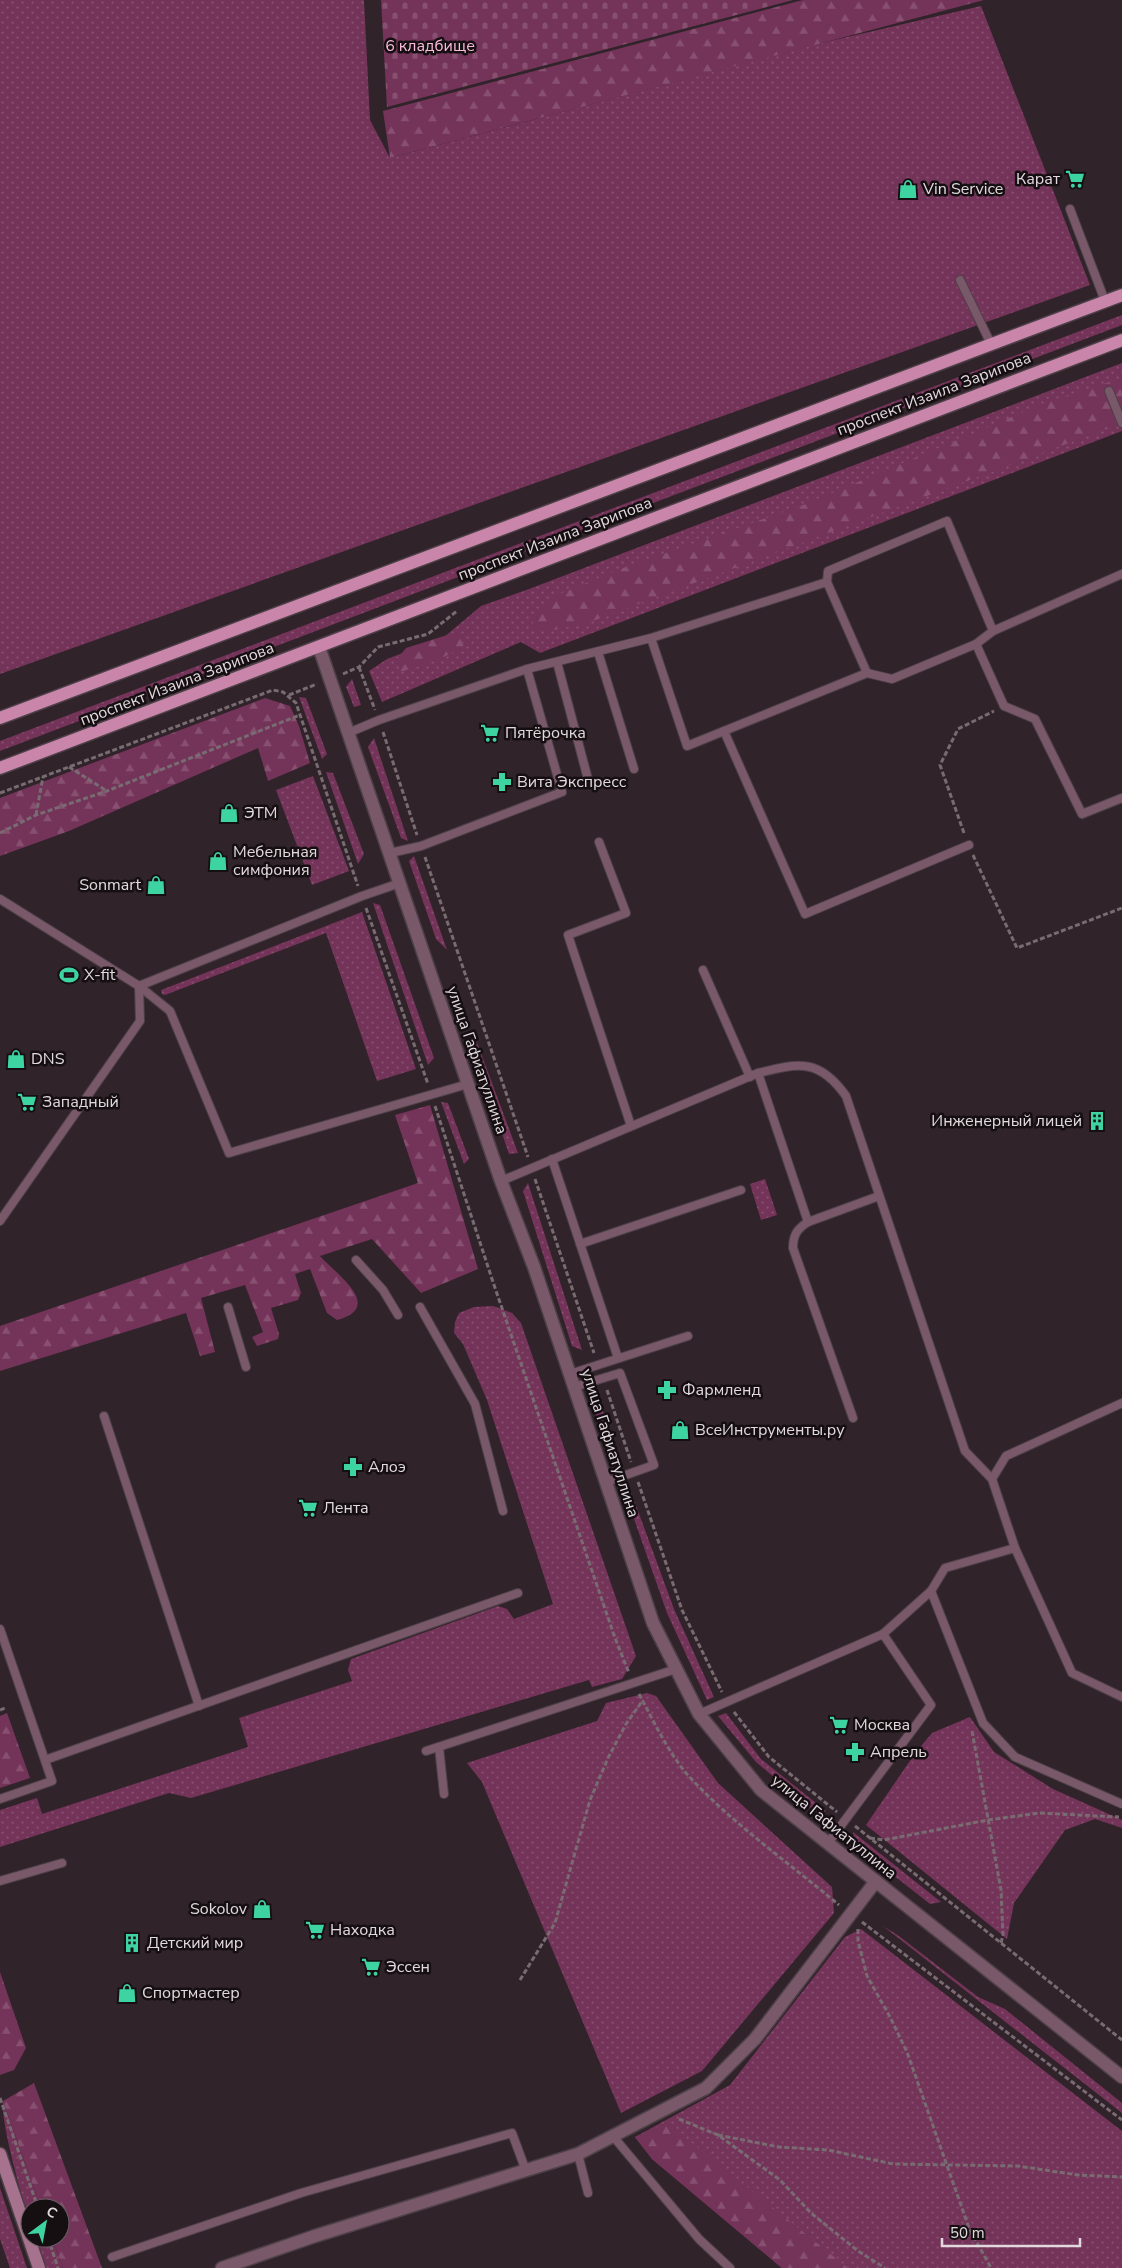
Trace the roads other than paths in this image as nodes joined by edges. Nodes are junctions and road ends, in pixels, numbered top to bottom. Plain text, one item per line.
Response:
1 (1070, 209) dead end
2 (960, 280) dead end
3 (1122, 295) edge
4 (1106, 302) junction
5 (1122, 340) edge
6 (991, 344) junction
7 (1109, 391) dead end
8 (1122, 423) edge
9 (1122, 574) edge
10 (827, 582) junction
11 (993, 631) junction
12 (651, 638) junction
13 (976, 644) junction
14 (319, 648) junction
15 (598, 652) junction
16 (557, 662) junction
17 (527, 669) junction
18 (866, 673) junction
19 (0, 718) edge
20 (724, 731) junction
21 (348, 732) junction
22 (0, 768) edge
23 (634, 769) dead end
24 (589, 782) dead end
25 (1122, 798) edge
26 (600, 842) dead end
27 (968, 845) road end
28 (390, 853) junction
29 (400, 883) junction
30 (0, 899) edge
31 (702, 970) dead end
32 (139, 986) junction
33 (758, 1073) junction
34 (750, 1077) junction
35 (468, 1084) junction
36 (631, 1126) junction
37 (552, 1159) junction
38 (501, 1181) junction
39 (741, 1190) dead end
40 (879, 1196) junction
41 (0, 1221) edge
42 (808, 1222) junction
43 (580, 1244) junction
44 (356, 1260) dead end
45 (228, 1307) dead end
46 (420, 1307) dead end
47 (398, 1315) dead end
48 (688, 1336) dead end
49 (618, 1358) junction
50 (246, 1367) dead end
51 (570, 1374) junction
52 (574, 1387) junction
53 (1122, 1404) edge
54 (104, 1416) dead end
55 (853, 1418) dead end
56 (992, 1479) junction
57 (606, 1482) junction
58 (503, 1511) dead end
59 (1015, 1548) junction
60 (931, 1590) junction
61 (518, 1593) dead end
62 (0, 1629) edge
63 (883, 1634) junction
64 (676, 1669) junction
65 (1122, 1697) edge
66 (199, 1706) junction
67 (699, 1714) junction
68 (439, 1747) junction
69 (426, 1751) dead end
70 (45, 1760) junction
71 (444, 1794) dead end
72 (0, 1799) edge
73 (1122, 1804) edge
74 (828, 1843) junction
75 (62, 1863) dead end
76 (0, 1881) edge
77 (876, 1881) junction
78 (1122, 2077) edge
79 (612, 2135) junction
80 (0, 2154) edge
81 (578, 2154) junction
82 (526, 2171) junction
83 (588, 2193) dead end
84 (112, 2257) dead end
85 (39, 2268) edge
86 (222, 2268) edge
87 (730, 2268) edge

1 - 4 lane
2 - 6 lane
3 - 4 main road, проспект Изаила Зарипова
4 - 6 main road, проспект Изаила Зарипова
5 - 14 main road, проспект Изаила Зарипова
6 - 19 main road, проспект Изаила Зарипова
7 - 8 lane
9 - 11 lane
10 - 11 lane
10 - 12 lane
10 - 18 lane
11 - 13 lane
12 - 15 lane
12 - 20 lane
13 - 18 lane
13 - 25 lane
14 - 21 street, улица Гафиатуллина
14 - 22 main road, проспект Изаила Зарипова
15 - 16 lane
15 - 23 lane
16 - 17 lane
16 - 24 lane
17 - 21 lane
17 - 28 lane
18 - 20 lane
20 - 27 lane
21 - 28 street, улица Гафиатуллина
26 - 36 lane
28 - 29 street, улица Гафиатуллина
29 - 32 lane
29 - 35 street, улица Гафиатуллина
30 - 32 lane
31 - 34 lane
32 - 35 lane
32 - 41 lane
33 - 34 lane
33 - 40 lane
33 - 42 lane
34 - 36 lane
35 - 38 street, улица Гафиатуллина
36 - 37 lane
37 - 38 lane
37 - 43 lane
38 - 51 street, улица Гафиатуллина
39 - 43 lane
40 - 42 lane
40 - 56 lane
42 - 55 lane
43 - 49 lane
44 - 47 lane
45 - 50 lane
46 - 58 lane
48 - 49 lane
49 - 51 lane
51 - 52 street, улица Гафиатуллина
52 - 57 street, улица Гафиатуллина
52 - 57 lane
53 - 56 lane
54 - 66 lane
56 - 59 lane
57 - 64 street, улица Гафиатуллина
59 - 60 lane
59 - 65 lane
60 - 63 lane
60 - 73 lane
61 - 66 lane
62 - 70 lane
63 - 67 lane
63 - 74 lane
64 - 67 street, улица Гафиатуллина
64 - 68 lane
66 - 70 lane
67 - 74 street, улица Гафиатуллина
68 - 69 lane
68 - 71 lane
70 - 72 lane
74 - 77 street, улица Гафиатуллина
75 - 76 lane
77 - 78 street, улица Гафиатуллина
77 - 79 street
79 - 81 street
79 - 87 lane
80 - 85 main road
81 - 82 street
81 - 83 lane
82 - 84 lane
82 - 86 street

